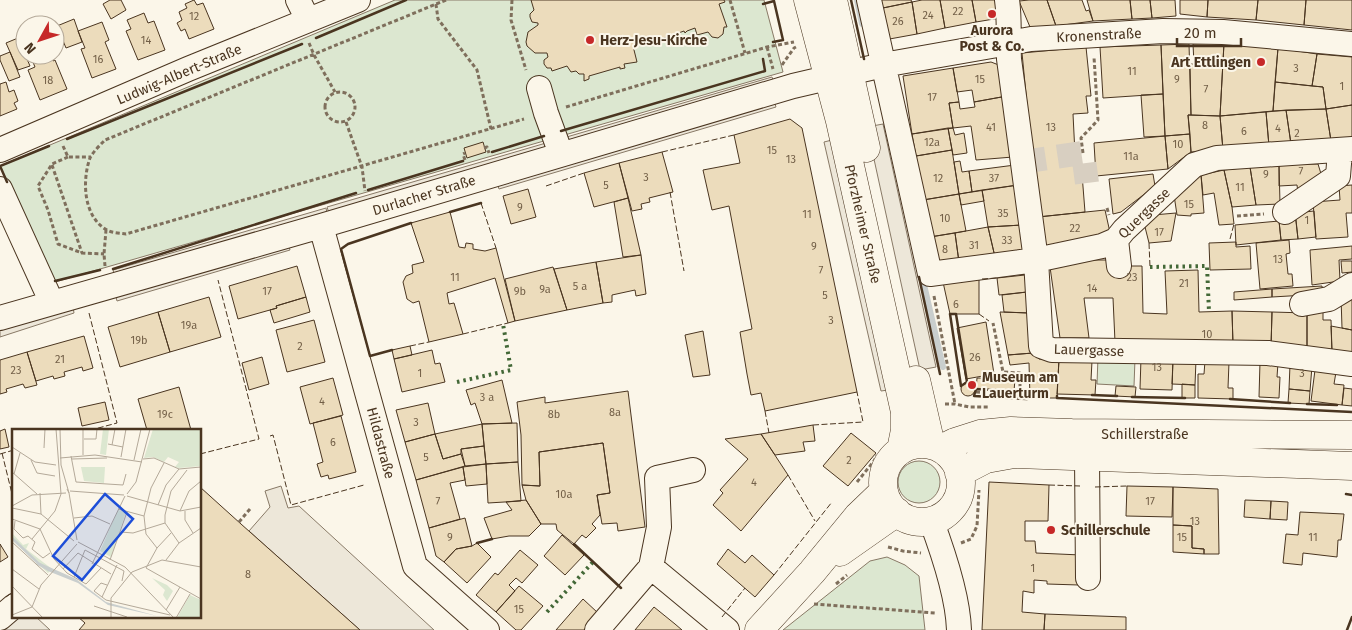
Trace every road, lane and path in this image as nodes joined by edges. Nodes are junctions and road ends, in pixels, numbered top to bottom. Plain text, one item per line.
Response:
1 (358, 0) edge
2 (446, 0) edge
3 (512, 0) edge
4 (730, 0) edge
5 (808, 0) edge
6 (833, 0) edge
7 (869, 0) edge
8 (1007, 0) edge
9 (436, 4) junction
10 (303, 10) edge
11 (1093, 36) junction
12 (794, 42) dead end
13 (1008, 42) junction
14 (1352, 44) edge
15 (310, 45) dead end
16 (767, 47) junction
17 (745, 53) junction
18 (314, 55) junction
19 (883, 65) junction
20 (774, 72) dead end
21 (839, 76) junction
22 (539, 88) joint
23 (335, 93) junction
24 (546, 113) junction
25 (346, 122) junction
26 (55, 126) junction
27 (491, 129) junction
28 (0, 150) edge
29 (1346, 150) edge
30 (1083, 153) dead end
31 (561, 154) junction
32 (90, 156) junction
33 (68, 157) junction
34 (52, 164) junction
35 (362, 167) junction
36 (0, 189) edge
37 (370, 211) junction
38 (1285, 212) joint
39 (1237, 216) dead end
40 (321, 226) junction
41 (106, 230) junction
42 (1116, 240) junction
43 (82, 253) junction
44 (104, 254) junction
45 (1036, 260) junction
46 (1119, 266) dead end
47 (106, 272) dead end
48 (930, 274) junction
49 (1352, 285) edge
50 (52, 303) junction
51 (1302, 304) dead end
52 (0, 318) edge
53 (993, 323) dead end
54 (1352, 364) edge
55 (976, 392) dead end
56 (955, 404) dead end
57 (1352, 435) edge
58 (936, 447) junction
59 (890, 448) junction
60 (1087, 458) junction
61 (1352, 466) edge
62 (693, 470) dead end
63 (959, 473) junction
64 (854, 485) dead end
65 (890, 502) junction
66 (250, 509) dead end
67 (931, 520) junction
68 (239, 522) dead end
69 (651, 568) junction
70 (1088, 578) dead end
71 (811, 603) dead end
72 (12, 608) edge
73 (0, 618) edge
74 (958, 622) edge
75 (488, 630) edge
76 (597, 630) edge
77 (727, 630) edge
78 (758, 630) edge

1 - 10 street, Ludwig-Albert-Straße
2 - 9 path
3 - 22 path
4 - 17 path
5 - 21 main road, Pforzheimer Straße
6 - 21 main road, Pforzheimer Straße
7 - 19 street
8 - 13 street, Lauergasse
9 - 18 path
9 - 27 path
10 - 26 street, Ludwig-Albert-Straße
11 - 13 street, Kronenstraße
11 - 14 street, Kronenstraße
11 - 30 path
12 - 16 path
13 - 19 street, Kronenstraße
13 - 45 street, Lauergasse
15 - 18 path
16 - 17 path
16 - 20 path
17 - 24 path
18 - 23 path
18 - 32 path
19 - 21 street, Kronenstraße
19 - 48 street
21 - 31 street, Durlacher Straße
21 - 58 main road, Pforzheimer Straße
21 - 59 main road, Pforzheimer Straße
22 - 24 street
23 - 25 path
23 - 25 path
24 - 27 path
24 - 31 street
25 - 35 path
26 - 28 street, Ludwig-Albert-Straße
26 - 33 path
27 - 35 path
29 - 38 street
29 - 42 street, Quergasse
31 - 37 street, Durlacher Straße
32 - 33 path
32 - 41 path
33 - 34 path
34 - 43 path
34 - 43 path
35 - 37 path
35 - 41 path
36 - 50 street
37 - 40 street, Durlacher Straße
38 - 39 path
40 - 50 street, Durlacher Straße
40 - 75 street, Hildastraße
41 - 44 path
42 - 45 street, Quergasse
42 - 46 street
43 - 44 path
44 - 47 path
45 - 48 street, Quergasse
45 - 54 street, Lauergasse
48 - 56 path
49 - 51 street
50 - 52 street, Durlacher Straße
53 - 55 path
57 - 58 main road, Schillerstraße
58 - 59 main road
58 - 63 main road
59 - 64 path
59 - 65 main road
60 - 61 main road, Schillerstraße
60 - 63 main road, Schillerstraße
60 - 70 street
62 - 69 street
63 - 67 main road
65 - 67 main road
65 - 78 main road
66 - 68 path
67 - 74 street
69 - 76 street
69 - 77 street
71 - 74 path
72 - 73 street

